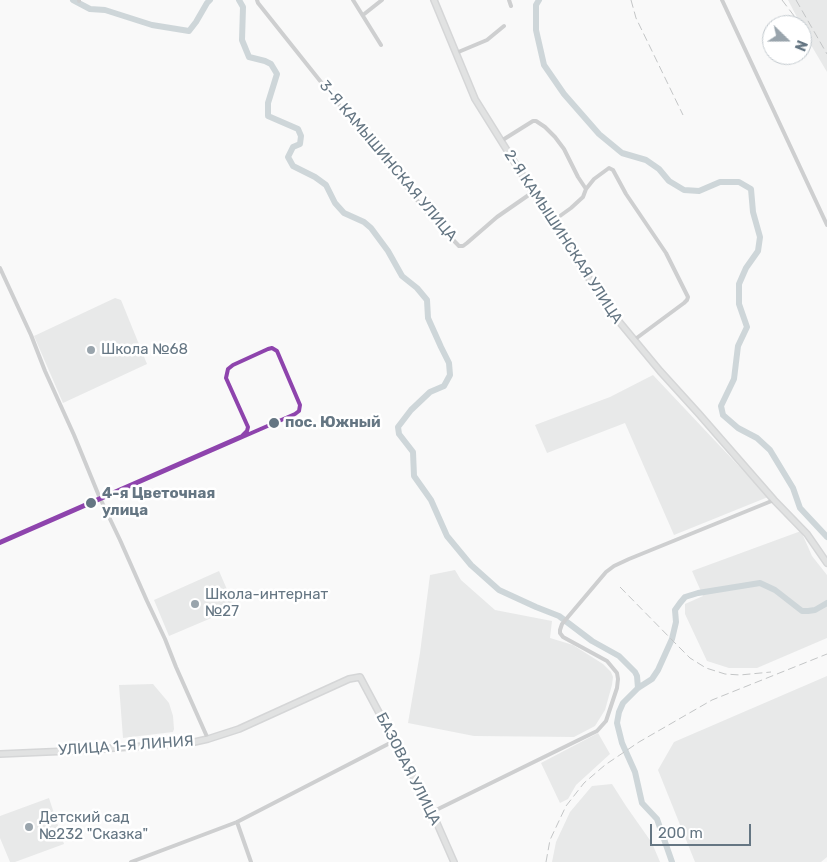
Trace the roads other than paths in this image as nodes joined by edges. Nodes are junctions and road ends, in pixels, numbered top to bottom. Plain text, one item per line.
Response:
1 (257, 0) edge
2 (353, 0) edge
3 (382, 0) edge
4 (434, 0) edge
5 (509, 0) edge
6 (722, 0) edge
7 (511, 6) dead end
8 (363, 15) junction
9 (504, 26) dead end
10 (381, 45) dead end
11 (456, 53) junction
12 (501, 141) junction
13 (586, 189) junction
14 (533, 192) junction
15 (553, 221) junction
16 (827, 225) edge
17 (0, 268) edge
18 (634, 340) junction
19 (774, 500) junction
20 (827, 563) edge
21 (360, 677) joint
22 (208, 739) junction
23 (394, 741) junction
24 (0, 754) edge
25 (432, 812) junction
26 (236, 822) junction
27 (131, 862) edge
28 (251, 862) edge
29 (454, 862) edge

1 - 14 street, 3-Я КАМЫШИНСКАЯ УЛИЦА
2 - 8 street
3 - 8 street
4 - 11 main road, 2-Я КАМЫШИНСКАЯ УЛИЦА
5 - 7 street
6 - 16 street
8 - 10 street
9 - 11 street
11 - 12 main road, 2-Я КАМЫШИНСКАЯ УЛИЦА
12 - 13 street
12 - 14 main road, 2-Я КАМЫШИНСКАЯ УЛИЦА
13 - 15 street
13 - 18 street
14 - 15 main road, 2-Я КАМЫШИНСКАЯ УЛИЦА
15 - 18 main road, 2-Я КАМЫШИНСКАЯ УЛИЦА
17 - 22 street
18 - 19 main road, 2-Я КАМЫШИНСКАЯ УЛИЦА
19 - 20 main road, 2-Я КАМЫШИНСКАЯ УЛИЦА
19 - 25 street
21 - 22 main road, УЛИЦА 1-Я ЛИНИЯ
21 - 23 main road, БАЗОВАЯ УЛИЦА
22 - 24 main road, УЛИЦА 1-Я ЛИНИЯ
23 - 25 main road, БАЗОВАЯ УЛИЦА
23 - 26 street
25 - 29 main road, БАЗОВАЯ УЛИЦА
26 - 27 street
26 - 28 street

